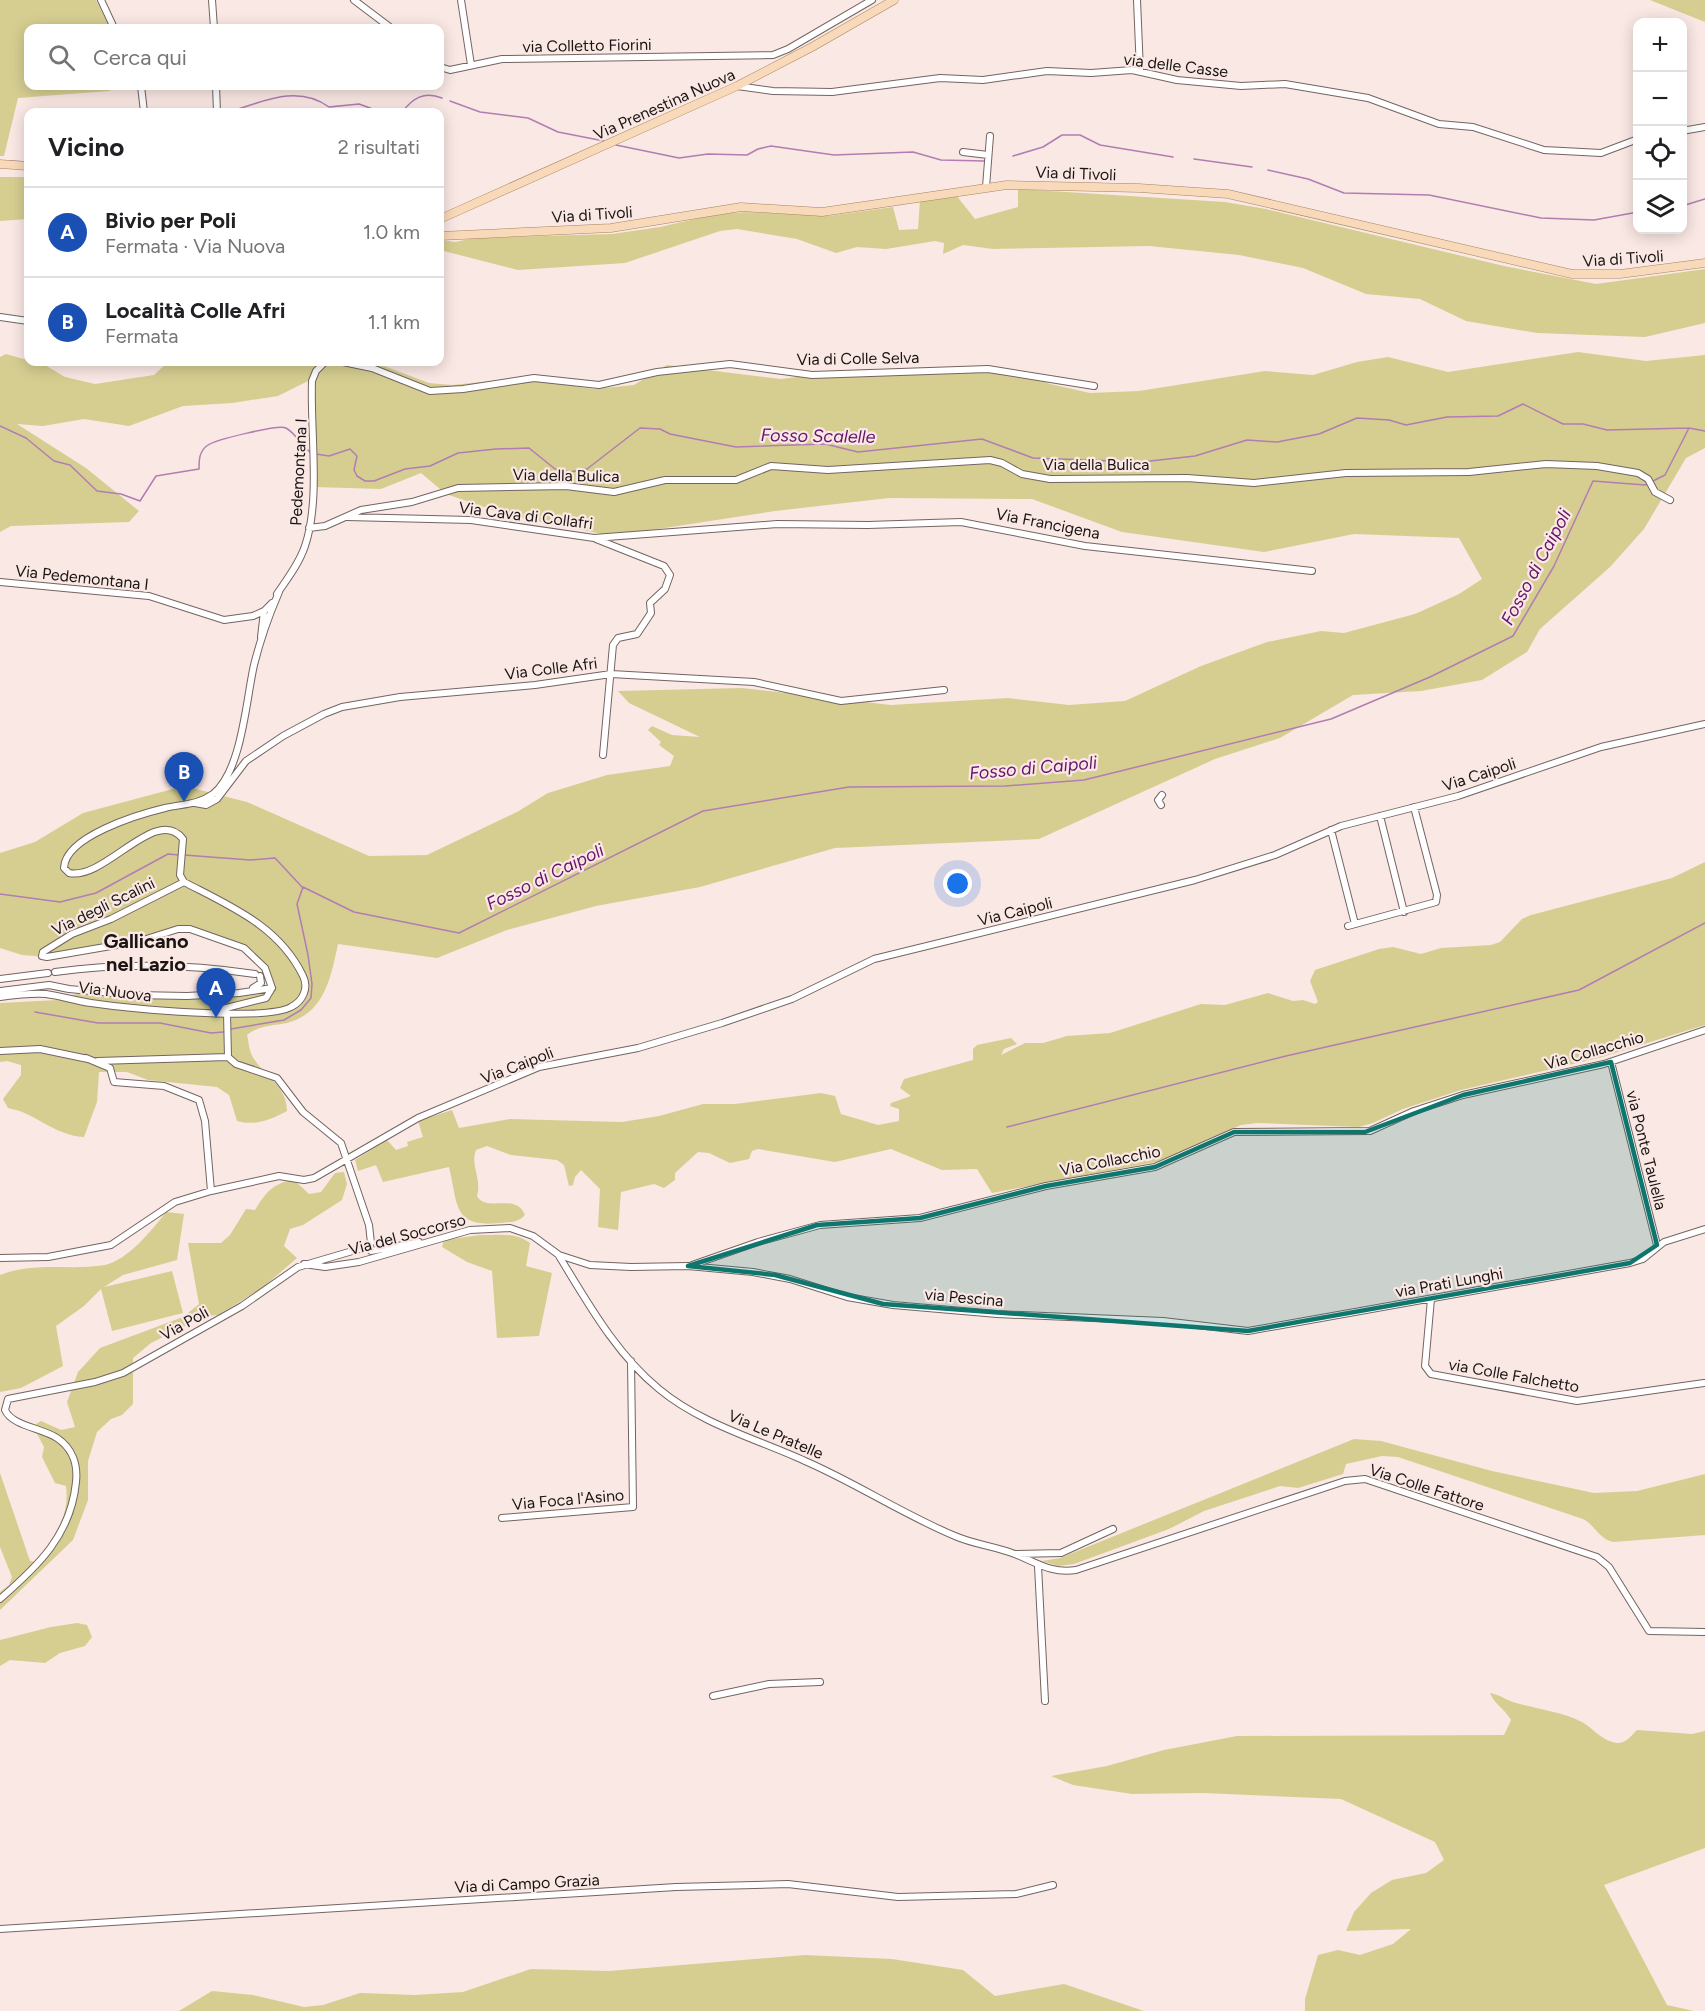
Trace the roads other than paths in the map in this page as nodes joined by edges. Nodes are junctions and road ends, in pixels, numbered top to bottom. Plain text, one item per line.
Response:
1 (101, 0) edge
2 (212, 0) edge
3 (354, 0) edge
4 (461, 0) edge
5 (872, 0) edge
6 (894, 0) edge
7 (1137, 0) edge
8 (112, 24) edge
9 (214, 24) edge
10 (386, 24) edge
11 (471, 65) junction
12 (444, 68) edge
13 (1140, 71) junction
14 (737, 86) junction
15 (141, 90) edge
16 (216, 90) edge
17 (144, 108) edge
18 (217, 108) edge
19 (1705, 127) edge
20 (1687, 130) edge
21 (990, 135) dead end
22 (1633, 141) edge
23 (963, 152) dead end
24 (988, 156) junction
25 (0, 164) edge
26 (24, 166) edge
27 (986, 187) junction
28 (444, 217) edge
29 (444, 236) edge
30 (1705, 263) edge
31 (0, 317) edge
32 (24, 320) edge
33 (321, 366) edge
34 (360, 366) edge
35 (1094, 386) dead end
36 (1670, 500) dead end
37 (344, 517) junction
38 (777, 524) joint
39 (309, 528) junction
40 (594, 538) junction
41 (1312, 571) dead end
42 (0, 582) edge
43 (279, 592) junction
44 (264, 611) junction
45 (270, 616) junction
46 (248, 618) junction
47 (261, 627) junction
48 (260, 647) junction
49 (612, 674) junction
50 (944, 690) dead end
51 (1705, 724) edge
52 (603, 754) dead end
53 (1162, 795) dead end
54 (195, 803) junction
55 (1161, 805) dead end
56 (1414, 807) junction
57 (1380, 816) junction
58 (1331, 830) junction
59 (184, 882) junction
60 (1404, 912) junction
61 (0, 979) edge
62 (272, 988) junction
63 (0, 991) edge
64 (239, 993) junction
65 (0, 997) edge
66 (209, 1013) junction
67 (227, 1013) junction
68 (1705, 1030) edge
69 (0, 1051) edge
70 (227, 1054) junction
71 (86, 1058) junction
72 (1611, 1062) junction
73 (347, 1159) junction
74 (211, 1191) junction
75 (1705, 1229) edge
76 (428, 1242) junction
77 (1658, 1245) junction
78 (366, 1247) junction
79 (559, 1255) junction
80 (0, 1258) edge
81 (304, 1264) junction
82 (688, 1266) junction
83 (1431, 1299) junction
84 (1240, 1330) joint
85 (631, 1361) junction
86 (1704, 1383) edge
87 (0, 1396) edge
88 (8, 1399) junction
89 (502, 1518) dead end
90 (1113, 1529) dead end
91 (1014, 1554) junction
92 (1038, 1566) junction
93 (0, 1599) edge
94 (1705, 1632) edge
95 (820, 1682) dead end
96 (712, 1696) dead end
97 (1046, 1701) dead end
98 (1053, 1885) dead end
99 (0, 1929) edge

1 - 8 street
2 - 9 street
3 - 10 street
4 - 11 street
5 - 11 street, via Colletto Fiorini
6 - 14 main road, Via Prenestina Nuova
7 - 13 street
11 - 12 street, via Colletto Fiorini
13 - 14 street, via delle Casse
13 - 22 street, via delle Casse
14 - 28 main road, Via Prenestina Nuova
15 - 17 street
16 - 18 street
19 - 20 street
21 - 24 street
23 - 24 street
24 - 27 street
25 - 26 main road
27 - 29 main road, Via di Tivoli
27 - 30 main road, Via di Tivoli
31 - 32 street
33 - 39 street, Pedemontana I
34 - 35 street, Via di Colle Selva
36 - 37 street, Via della Bulica
37 - 39 street, Via della Bulica
37 - 40 street, Via Cava di Collafri
38 - 40 street, Via Cava di Collafri
38 - 41 street, Via Francigena
39 - 43 street, Pedemontana I
40 - 49 street
42 - 46 street, Via Pedemontana I
43 - 44 street, Pedemontana I
43 - 45 street
44 - 45 street
44 - 46 street, Via Pedemontana I
44 - 47 street
45 - 48 street
46 - 47 street
47 - 48 street
48 - 54 street
49 - 50 street, Via Colle Afri
49 - 52 street
49 - 54 street, Via Colle Afri
51 - 56 street, Via Caipoli
53 - 55 street
54 - 59 street, Via Colle Afri
56 - 57 street, Via Caipoli
56 - 60 street
57 - 58 street, Via Caipoli
57 - 60 street
58 - 60 street
58 - 73 street, Via Caipoli
59 - 62 street, Via degli Scalini
59 - 67 street, Via Nuova
61 - 64 street
62 - 64 street
62 - 66 street
63 - 64 street
65 - 66 street, Via Nuova
66 - 67 street, Via Nuova
67 - 70 street
68 - 72 street, Via Collacchio
69 - 71 street
70 - 71 street
70 - 73 street
71 - 74 street
72 - 77 street, via Ponte Taulella
72 - 82 street, Via Collacchio
73 - 74 street, Via Caipoli
73 - 78 street
74 - 80 street, Via Caipoli
75 - 77 street, via Prati Lunghi
76 - 78 street, Via Poli
76 - 79 street, Via del Soccorso
76 - 81 street, Via del Soccorso
77 - 83 street, via Prati Lunghi
78 - 81 street, Via Poli
79 - 82 street, Via del Soccorso
79 - 85 street, Via Le Pratelle
81 - 88 street, Via Poli
82 - 84 street, via Pescina
83 - 84 street, via Prati Lunghi
83 - 86 street, via Colle Falchetto
85 - 89 street, Via Foca l'Asino
85 - 91 street, Via Le Pratelle
87 - 88 street
88 - 93 street
90 - 91 street
91 - 92 street, Via Le Pratelle
92 - 94 street, Via Colle Fattore
92 - 97 street
95 - 96 street
98 - 99 street, Via di Campo Grazia

